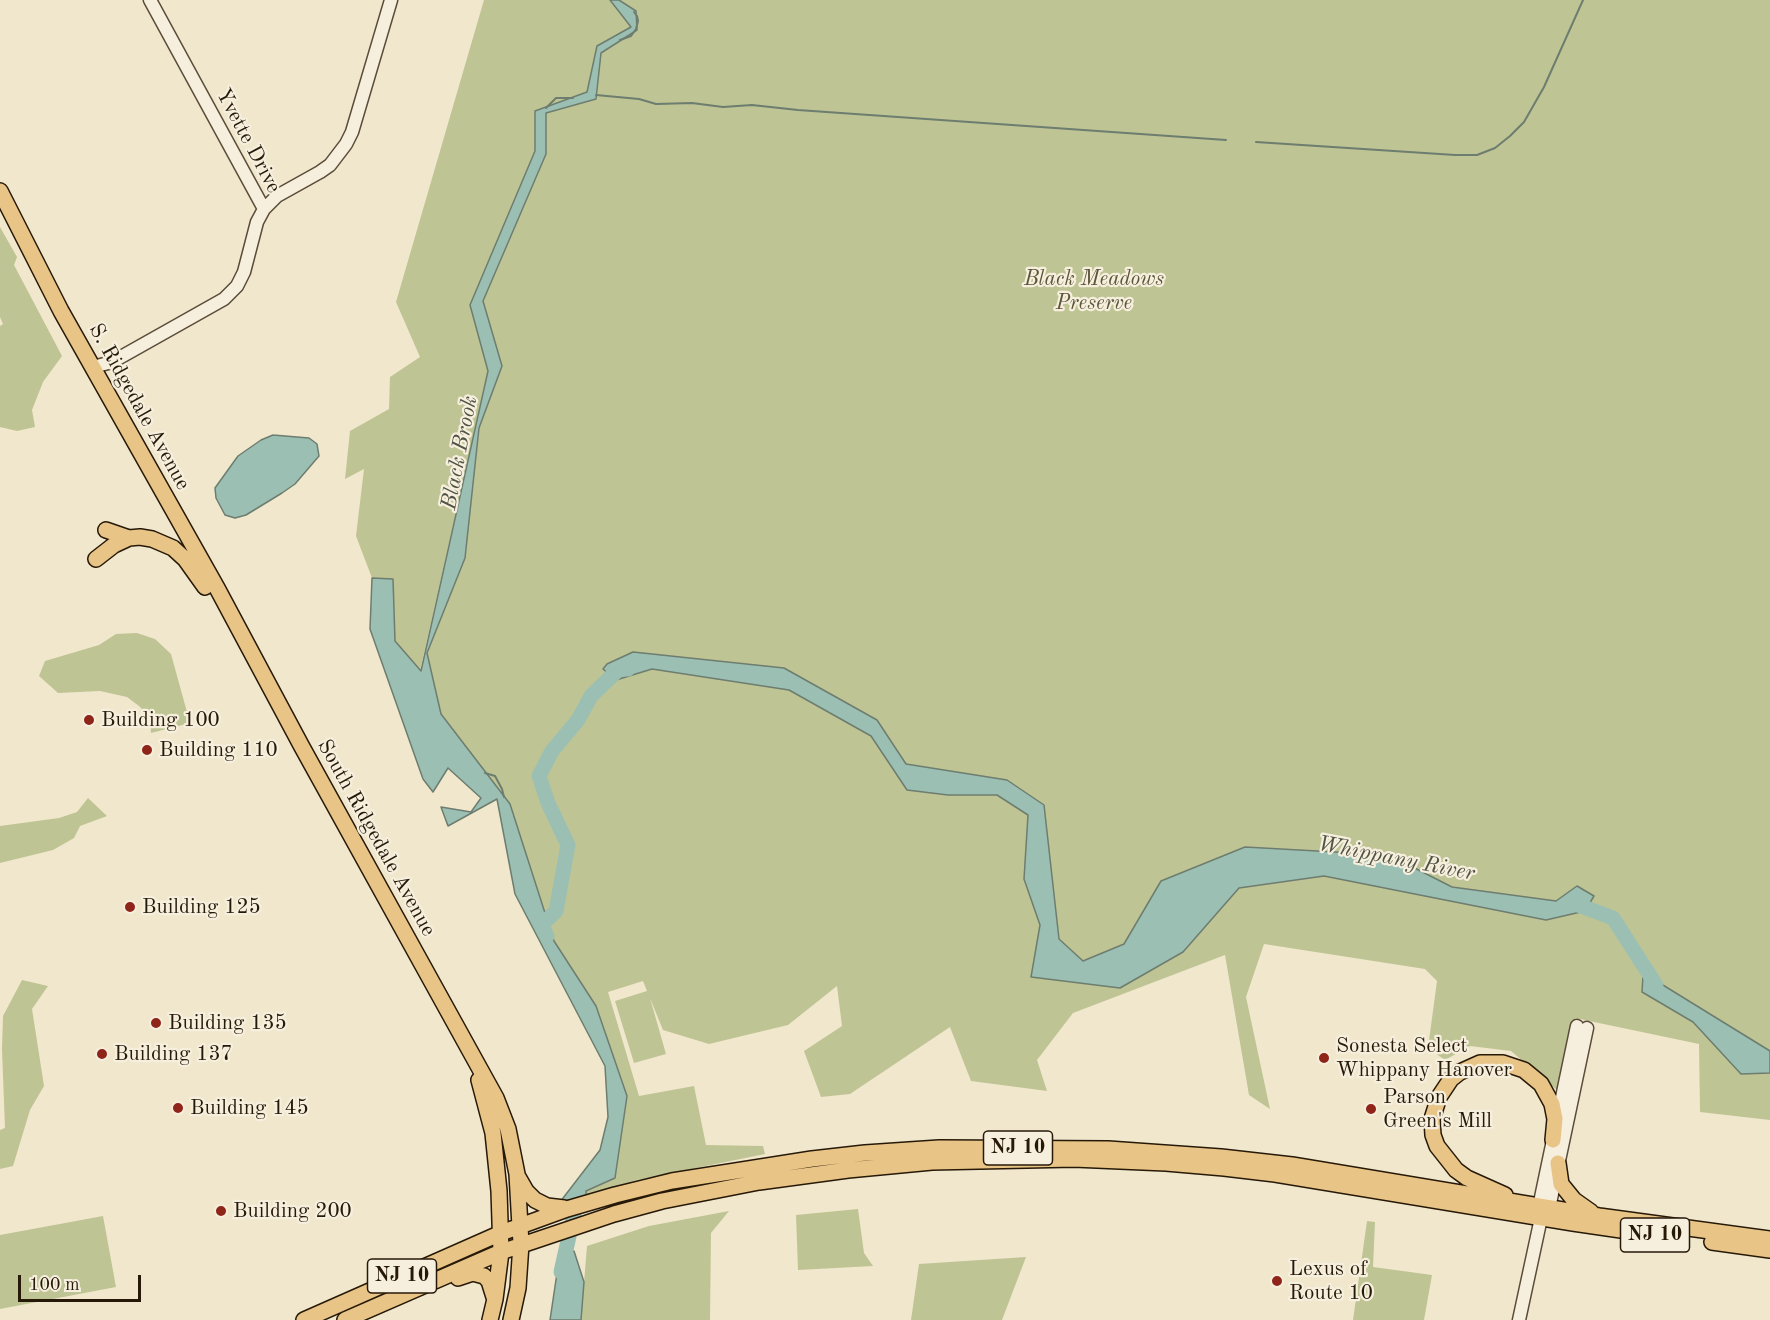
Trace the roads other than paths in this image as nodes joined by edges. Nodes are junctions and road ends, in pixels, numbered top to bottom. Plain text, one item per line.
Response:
1 (150, 0) edge
2 (391, 0) edge
3 (0, 191) edge
4 (264, 209) junction
5 (93, 367) junction
6 (106, 530) dead end
7 (129, 538) junction
8 (96, 559) dead end
9 (246, 642) junction
10 (471, 1054) junction
11 (1553, 1140) junction
12 (1558, 1163) junction
13 (517, 1174) junction
14 (1540, 1209) junction
15 (543, 1212) junction
16 (1599, 1216) junction
17 (520, 1226) junction
18 (501, 1233) junction
19 (1770, 1239) edge
20 (521, 1244) junction
21 (1770, 1250) edge
22 (501, 1252) junction
23 (434, 1281) junction
24 (495, 1299) junction
25 (304, 1320) edge
26 (345, 1320) edge
27 (490, 1320) edge
28 (511, 1320) edge
29 (1519, 1320) edge

1 - 4 street, Yvette Drive
2 - 4 street
3 - 5 main road, S. Ridgedale Avenue
4 - 5 street, Yvette Drive
5 - 9 main road, S. Ridgedale Avenue
6 - 7 main road
7 - 8 main road
7 - 9 main road
9 - 10 main road, South Ridgedale Avenue
10 - 13 main road, South Ridgedale Avenue
10 - 18 main road, South Ridgedale Avenue
11 - 12 street
11 - 14 street
11 - 14 main road
12 - 14 street
12 - 16 main road
13 - 15 main road
13 - 17 main road, South Ridgedale Avenue
14 - 15 main road, NJ 10
14 - 16 main road, NJ 10
14 - 20 main road, NJ 10
14 - 21 main road, NJ 10
14 - 29 street
15 - 17 main road, NJ 10
16 - 19 main road, NJ 10
17 - 18 main road, NJ 10
17 - 20 main road, South Ridgedale Avenue
18 - 22 main road, South Ridgedale Avenue
18 - 25 main road, NJ 10
20 - 22 main road, NJ 10
20 - 28 main road, South Ridgedale Avenue
22 - 23 main road, NJ 10
22 - 24 main road, South Ridgedale Avenue
23 - 24 main road
23 - 26 main road, NJ 10
24 - 27 main road, South Ridgedale Avenue

